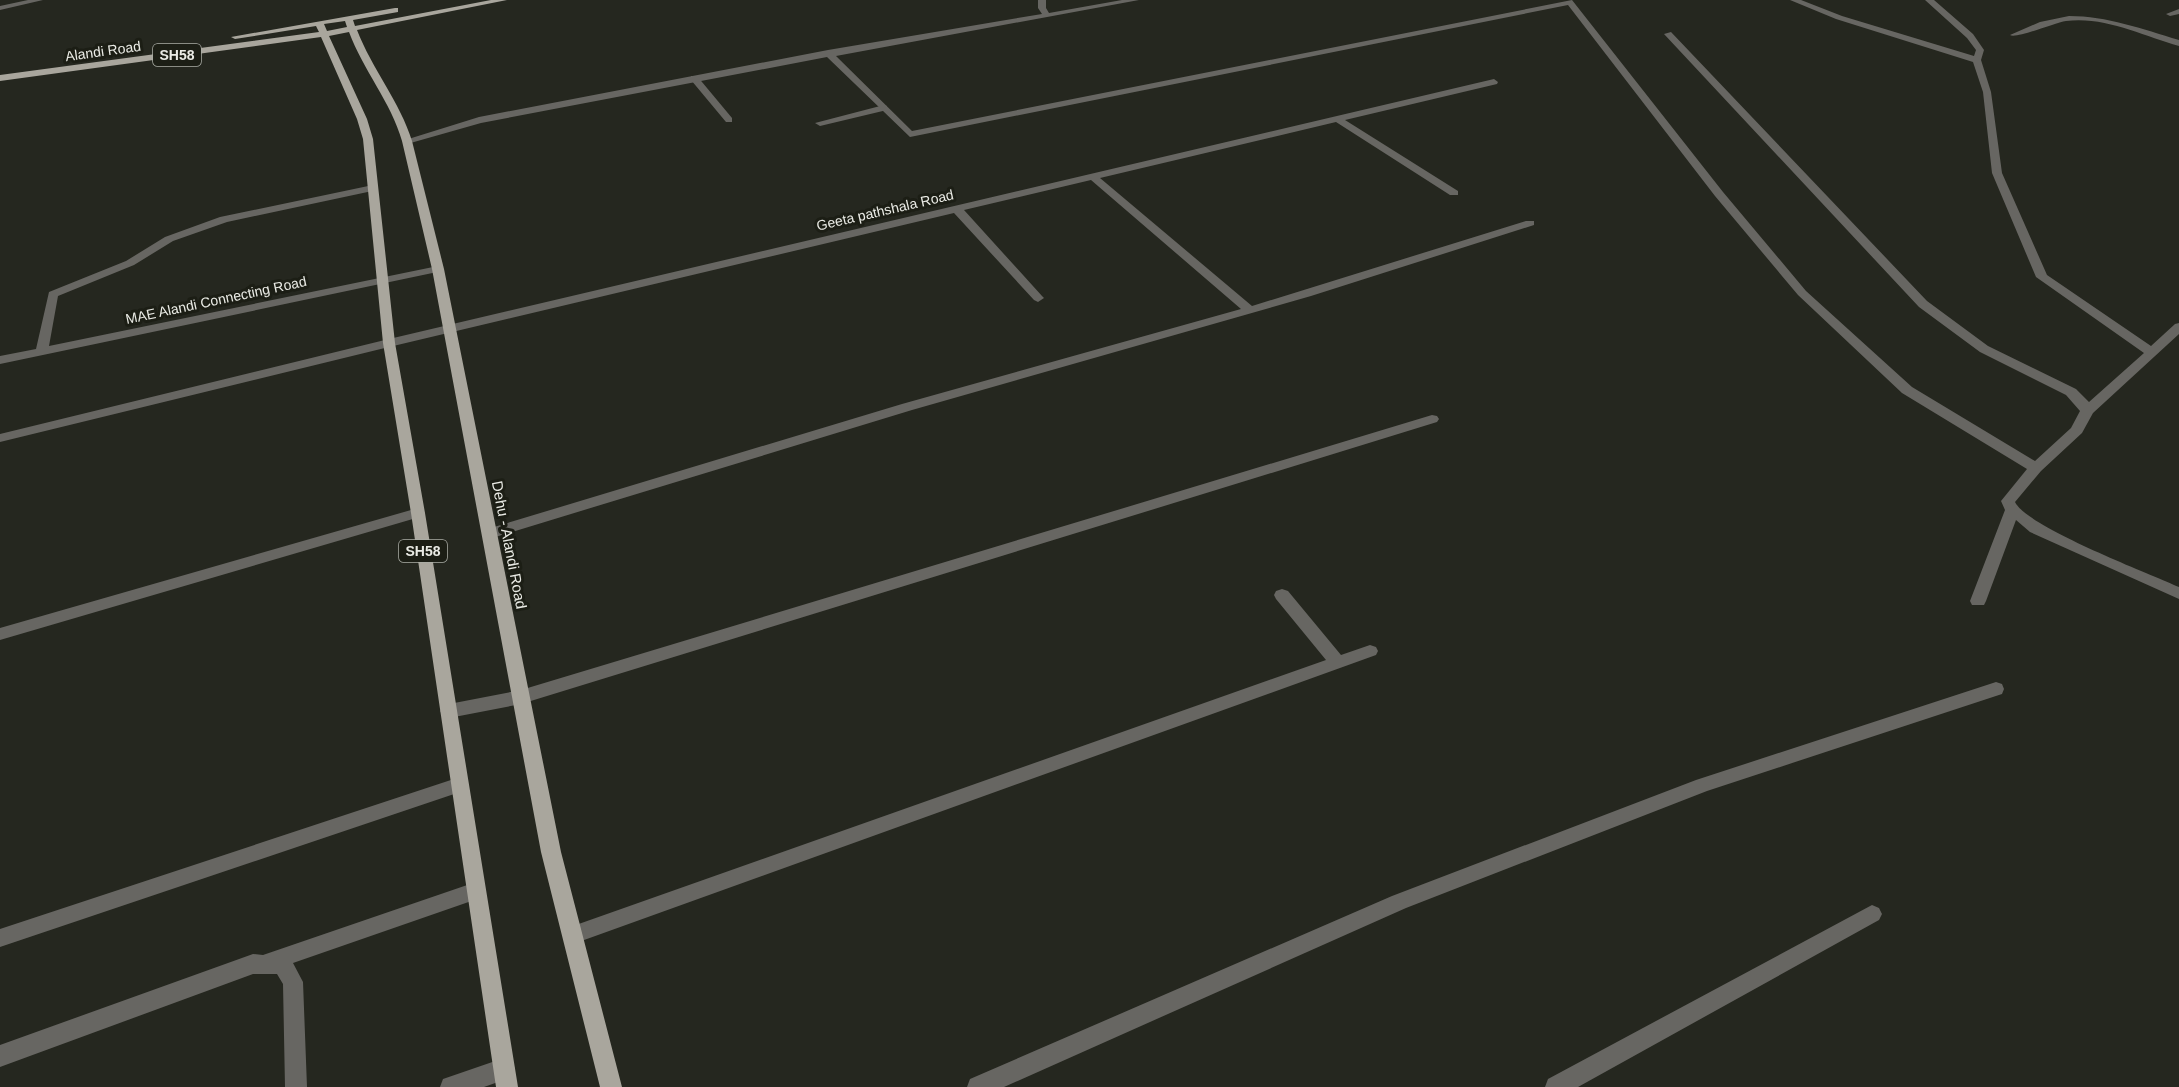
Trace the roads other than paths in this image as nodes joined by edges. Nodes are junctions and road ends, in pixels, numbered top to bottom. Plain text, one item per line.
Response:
1 (39, 0) edge
2 (454, 0) edge
3 (503, 0) edge
4 (1042, 0) edge
5 (1135, 0) edge
6 (1794, 0) edge
7 (1929, 0) edge
8 (1569, 1) edge
9 (432, 4) dead end
10 (0, 8) edge
11 (400, 9) dead end
12 (2179, 11) edge
13 (2170, 14) dead end
14 (1047, 15) junction
15 (351, 24) junction
16 (322, 29) junction
17 (1668, 34) dead end
18 (2014, 35) dead end
19 (2179, 44) edge
20 (828, 53) junction
21 (1977, 60) junction
22 (0, 69) edge
23 (0, 78) edge
24 (694, 78) junction
25 (1494, 82) dead end
26 (884, 108) junction
27 (1337, 119) junction
28 (729, 120) dead end
29 (820, 123) dead end
30 (407, 141) junction
31 (1093, 177) junction
32 (373, 188) junction
33 (1454, 193) dead end
34 (957, 209) junction
35 (1530, 223) dead end
36 (438, 268) junction
37 (384, 280) junction
38 (1038, 298) dead end
39 (1250, 310) junction
40 (449, 327) junction
41 (2179, 327) edge
42 (389, 343) junction
43 (42, 351) junction
44 (2151, 352) junction
45 (0, 360) edge
46 (2087, 411) junction
47 (1432, 419) dead end
48 (0, 438) edge
49 (2036, 468) junction
50 (2012, 510) junction
51 (418, 513) junction
52 (489, 534) junction
53 (2179, 593) edge
54 (1282, 594) dead end
55 (1978, 601) dead end
56 (0, 634) edge
57 (1370, 651) dead end
58 (1338, 663) junction
59 (1996, 689) dead end
60 (520, 697) junction
61 (449, 711) junction
62 (460, 785) junction
63 (476, 891) junction
64 (1872, 914) dead end
65 (573, 935) junction
66 (0, 938) edge
67 (260, 965) junction
68 (0, 1056) edge
69 (505, 1078) edge
70 (296, 1087) edge
71 (451, 1087) edge
72 (611, 1087) edge
73 (978, 1087) edge
74 (1556, 1087) edge

1 - 10 street
2 - 9 main road
3 - 15 main road
4 - 14 street
5 - 14 street
6 - 21 street
7 - 21 street
8 - 26 street
8 - 49 street
11 - 15 main road
12 - 13 street
14 - 20 street
15 - 16 main road, Alandi Road / SH58
15 - 30 main road, Dehu - Alandi Road
16 - 22 main road, SH58
16 - 23 main road, Alandi Road / SH58
16 - 32 main road, SH58
17 - 46 street
18 - 19 street
20 - 24 street
20 - 26 street
21 - 44 street
24 - 28 street
24 - 30 street
25 - 27 street, Geeta pathshala Road
26 - 29 street
27 - 31 street, Geeta pathshala Road
27 - 33 street
30 - 36 main road, Dehu - Alandi Road
31 - 34 street, Geeta pathshala Road
31 - 39 street
32 - 37 main road, SH58
32 - 43 street
34 - 38 street
34 - 40 street, Geeta pathshala Road
35 - 39 street
36 - 37 street, MAE Alandi Connecting Road
36 - 40 main road, Dehu - Alandi Road
37 - 42 main road, SH58
37 - 43 street, MAE Alandi Connecting Road
39 - 52 street
40 - 42 street, Geeta pathshala Road
40 - 52 main road, Dehu - Alandi Road
41 - 44 street
42 - 48 street, Geeta pathshala Road
42 - 51 main road, SH58
43 - 45 street, MAE Alandi Connecting Road
44 - 46 street
46 - 49 street
47 - 60 street
49 - 50 street
50 - 53 street
50 - 55 street
51 - 56 street
51 - 61 main road, SH58
52 - 60 main road, Dehu - Alandi Road
54 - 58 street
57 - 58 street
58 - 65 street
59 - 73 street
60 - 61 street
60 - 65 main road, Dehu - Alandi Road
61 - 62 main road, SH58
62 - 63 main road, SH58
62 - 66 street
63 - 67 street
63 - 69 main road, SH58
64 - 74 street
65 - 72 main road, Dehu - Alandi Road
67 - 68 street
67 - 70 street
69 - 71 street

